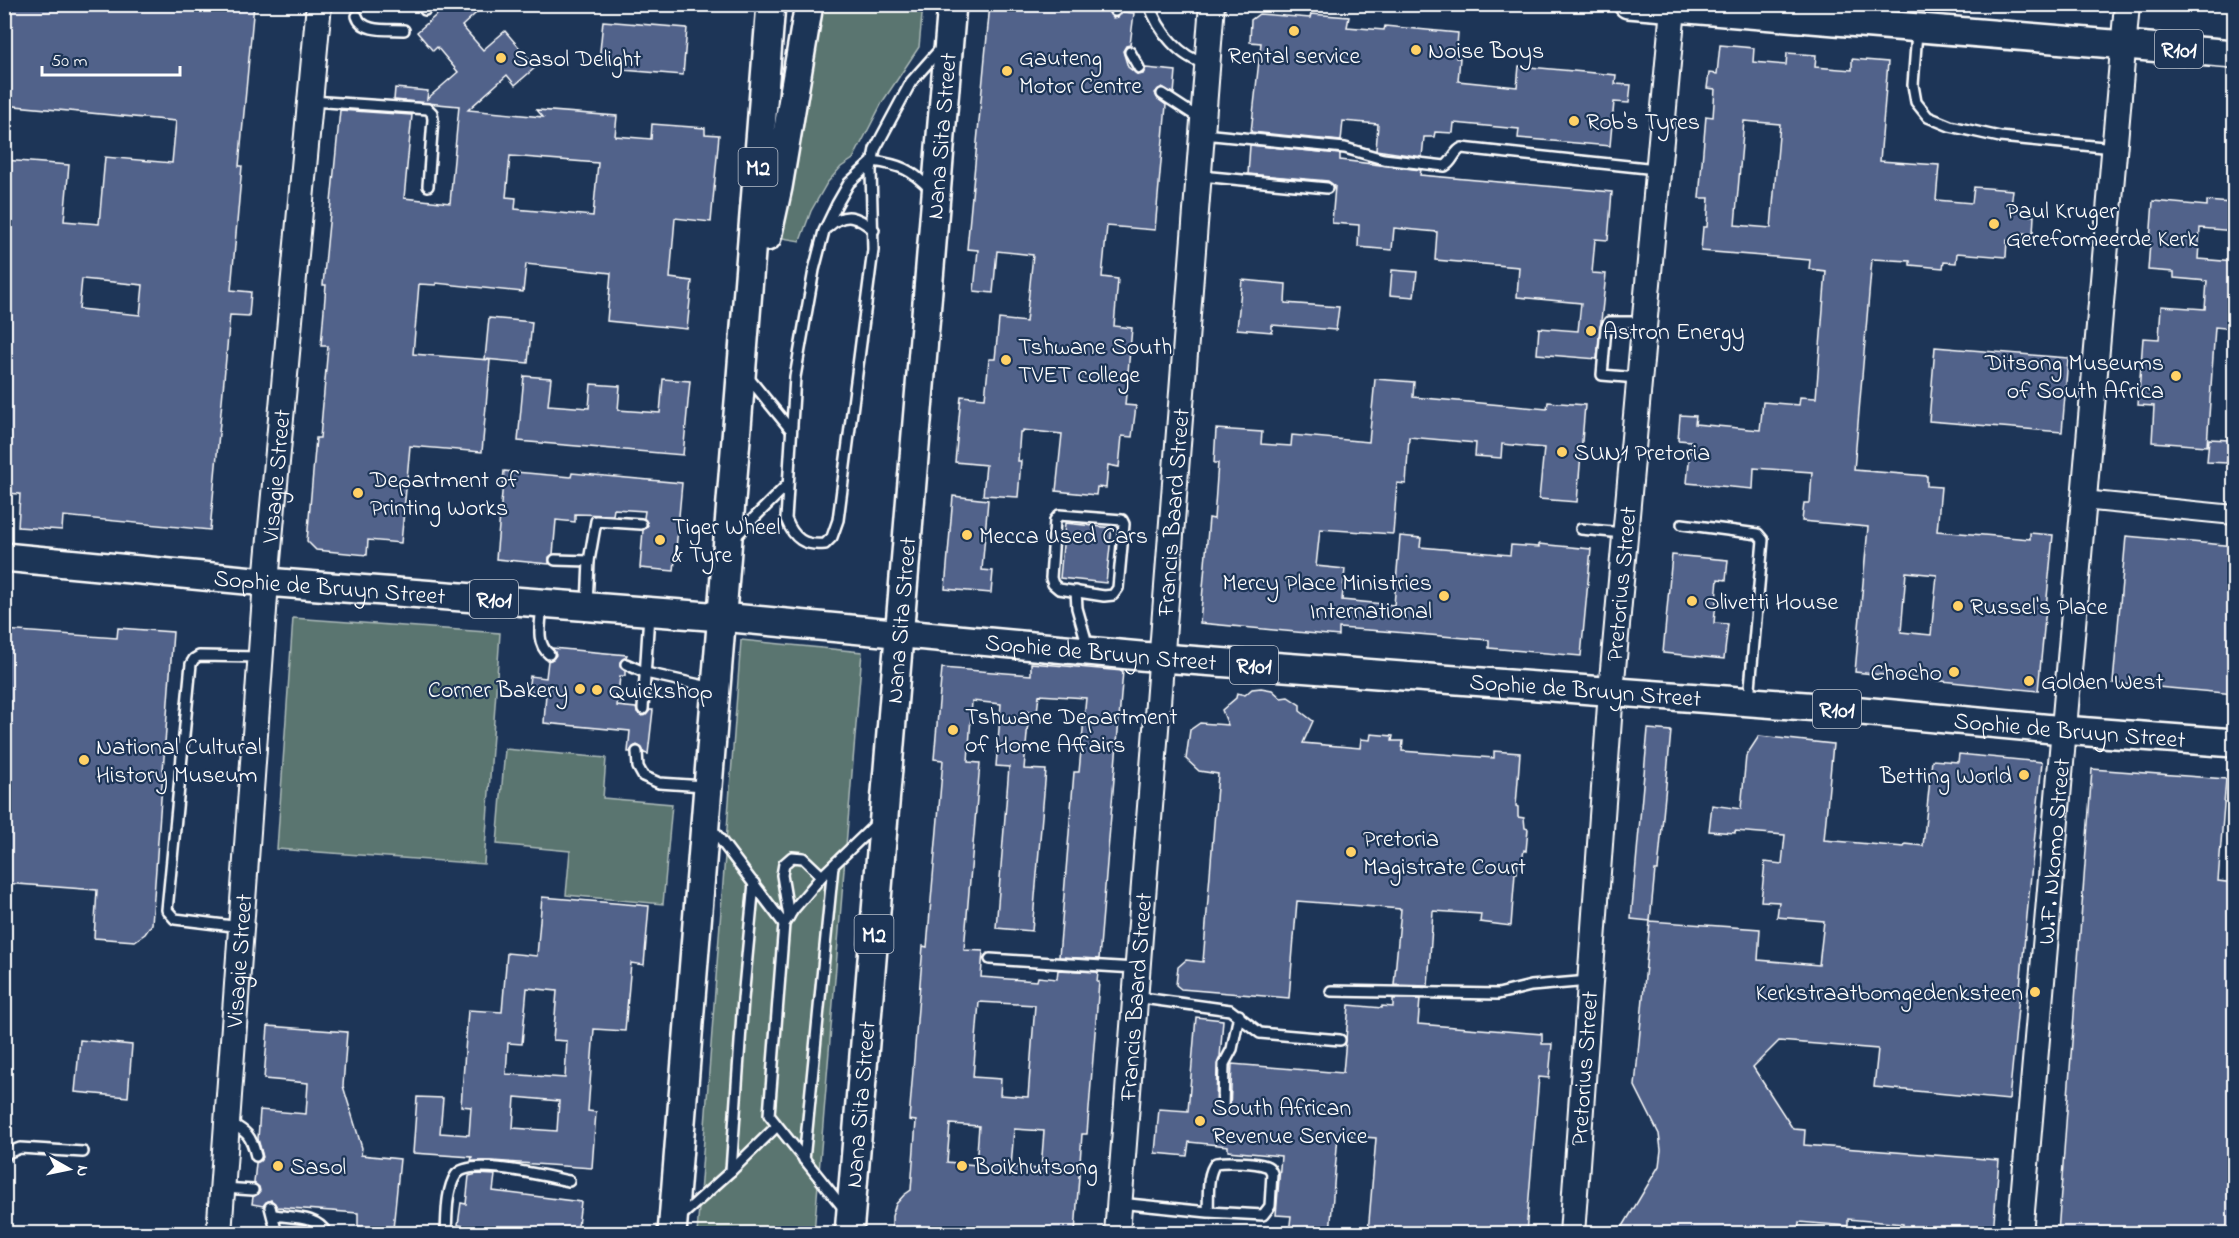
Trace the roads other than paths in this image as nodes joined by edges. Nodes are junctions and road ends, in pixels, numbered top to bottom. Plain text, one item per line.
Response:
1 (319, 4) edge
2 (771, 4) edge
3 (808, 4) edge
4 (952, 4) edge
5 (1149, 4) edge
6 (1212, 4) edge
7 (1628, 4) edge
8 (2127, 4) edge
9 (1673, 6) edge
10 (357, 16) dead end
11 (1917, 28) junction
12 (404, 30) dead end
13 (949, 40) junction
14 (2123, 45) junction
15 (1130, 52) dead end
16 (2235, 54) edge
17 (1207, 64) junction
18 (1139, 68) dead end
19 (1162, 94) dead end
20 (310, 100) junction
21 (1203, 127) junction
22 (2114, 148) junction
23 (873, 161) junction
24 (1659, 169) junction
25 (1199, 176) junction
26 (428, 186) dead end
27 (1327, 188) dead end
28 (936, 195) junction
29 (874, 230) junction
30 (824, 231) junction
31 (1645, 322) junction
32 (745, 329) junction
33 (742, 370) junction
34 (1640, 378) junction
35 (791, 430) junction
36 (787, 485) junction
37 (2083, 500) junction
38 (2235, 515) edge
39 (641, 524) dead end
40 (1682, 524) dead end
41 (1581, 529) dead end
42 (1626, 533) junction
43 (728, 545) junction
44 (4, 557) edge
45 (555, 560) dead end
46 (589, 561) junction
47 (266, 582) junction
48 (1076, 591) junction
49 (542, 603) junction
50 (587, 607) junction
51 (649, 611) junction
52 (722, 617) junction
53 (898, 634) junction
54 (1090, 652) junction
55 (549, 654) dead end
56 (260, 657) junction
57 (1162, 658) junction
58 (626, 664) dead end
59 (646, 673) junction
60 (716, 688) junction
61 (1611, 691) junction
62 (1749, 702) junction
63 (643, 709) dead end
64 (2063, 730) junction
65 (2235, 743) edge
66 (637, 753) dead end
67 (708, 786) junction
68 (883, 818) junction
69 (706, 819) junction
70 (833, 866) junction
71 (822, 876) junction
72 (754, 883) junction
73 (787, 921) junction
74 (241, 927) junction
75 (990, 959) dead end
76 (1138, 968) junction
77 (1589, 981) junction
78 (1331, 991) dead end
79 (1135, 997) junction
80 (1239, 1015) junction
81 (1340, 1040) dead end
82 (1223, 1109) dead end
83 (227, 1121) junction
84 (777, 1126) junction
85 (82, 1152) dead end
86 (256, 1155) dead end
87 (4, 1158) edge
88 (804, 1160) junction
89 (731, 1171) junction
90 (569, 1180) dead end
91 (222, 1188) junction
92 (253, 1190) dead end
93 (1119, 1203) junction
94 (1208, 1212) junction
95 (850, 1225) edge
96 (672, 1228) edge
97 (219, 1233) edge
98 (277, 1233) edge
99 (327, 1233) edge
100 (446, 1233) edge
101 (1117, 1233) edge
102 (1572, 1233) edge
103 (2020, 1233) edge

1 - 20 street, Visagie Street
2 - 32 main road, M2
3 - 32 main road
4 - 13 main road, Nana Sita Street / M2
5 - 17 lane
6 - 17 street, Francis Baard Street
7 - 9 main road, R101
8 - 14 street, W.F. Nkomo Street
9 - 11 main road, R101
9 - 24 street, Pretorius Street
10 - 12 lane
11 - 14 main road, R101
11 - 22 lane
13 - 23 lane
13 - 28 main road, Nana Sita Street / M2
14 - 16 main road, R101
14 - 22 street, W.F. Nkomo Street
15 - 18 lane
17 - 21 street, Francis Baard Street
19 - 21 lane
20 - 26 lane
20 - 47 street, Visagie Street
21 - 24 lane
21 - 25 street, Francis Baard Street
22 - 37 street, W.F. Nkomo Street
23 - 28 lane
23 - 29 lane
23 - 30 lane
24 - 31 street, Pretorius Street
25 - 27 lane
25 - 57 street, Francis Baard Street
28 - 53 main road, Nana Sita Street / M2
29 - 30 lane
29 - 36 lane
30 - 35 lane
31 - 34 street, Pretorius Street
31 - 34 lane
32 - 33 main road, M2
33 - 35 lane
33 - 43 main road, M2
34 - 42 street, Pretorius Street
35 - 36 lane
36 - 43 lane
37 - 38 street
37 - 64 street, W.F. Nkomo Street
39 - 46 lane
40 - 62 lane
41 - 42 lane
42 - 61 street, Pretorius Street
43 - 52 main road, M2
44 - 47 main road, Sophie de Bruyn Street / R101
45 - 46 lane
46 - 50 lane
47 - 49 main road, Sophie de Bruyn Street / R101
47 - 56 street, Visagie Street
48 - 48 lane
48 - 54 lane
49 - 50 main road, Sophie de Bruyn Street / R101
49 - 55 lane
50 - 51 main road, Sophie de Bruyn Street / R101
51 - 52 main road, Sophie de Bruyn Street / R101
51 - 59 lane
52 - 53 main road, Sophie de Bruyn Street / R101
52 - 60 main road, M2
53 - 54 main road, Sophie de Bruyn Street / R101
53 - 68 main road, Nana Sita Street / M2
54 - 57 main road, Sophie de Bruyn Street / R101
56 - 74 street, Visagie Street
56 - 74 lane
57 - 61 main road, Sophie de Bruyn Street / R101
57 - 76 street, Francis Baard Street
58 - 59 lane
59 - 60 lane
59 - 63 lane
60 - 67 main road, M2
61 - 62 main road, Sophie de Bruyn Street / R101
61 - 77 street, Pretorius Street
62 - 64 main road, Sophie de Bruyn Street / R101
64 - 65 main road, Sophie de Bruyn Street / R101
64 - 103 street, W.F. Nkomo Street
66 - 67 lane
67 - 69 main road, M2
68 - 70 lane
68 - 95 main road, Nana Sita Street / M2
69 - 72 lane
69 - 96 main road, M2
70 - 71 lane
70 - 88 lane
71 - 73 lane
71 - 73 lane
72 - 73 lane
72 - 89 lane
73 - 84 lane
74 - 83 street, Visagie Street
75 - 76 lane
76 - 79 street, Francis Baard Street
77 - 78 lane
77 - 102 street, Pretorius Street
79 - 80 lane
79 - 93 street, Francis Baard Street
80 - 81 lane
80 - 82 lane
83 - 86 lane
83 - 91 street, Visagie Street
84 - 88 lane
84 - 89 lane
85 - 87 lane
88 - 95 lane
89 - 96 lane
90 - 100 lane
91 - 92 lane
91 - 97 street, Visagie Street
93 - 94 lane
93 - 101 street, Francis Baard Street
94 - 94 lane
98 - 99 lane

